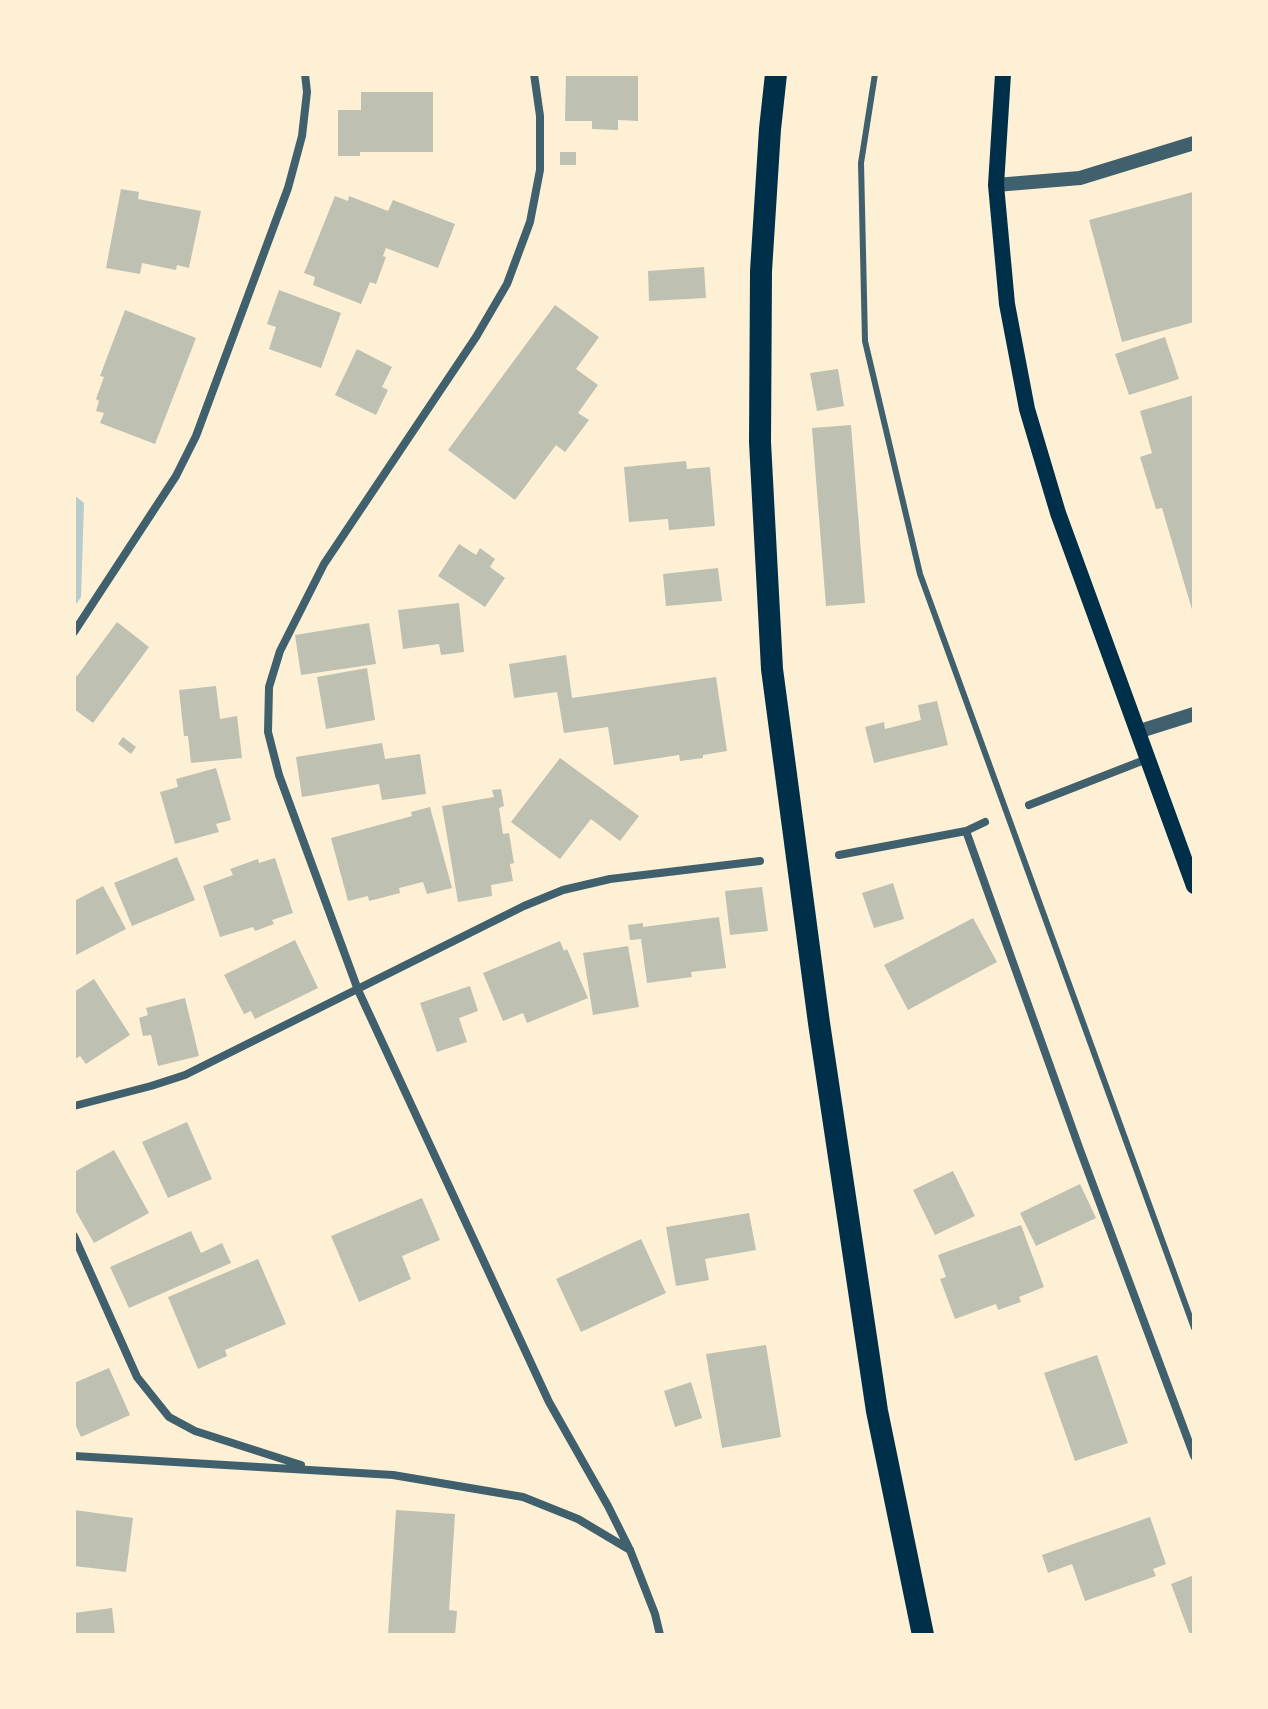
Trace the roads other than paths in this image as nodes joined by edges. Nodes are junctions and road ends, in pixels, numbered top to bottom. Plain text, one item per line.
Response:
1 (305, 74) edge
2 (534, 74) edge
3 (776, 74) edge
4 (875, 74) edge
5 (1003, 74) edge
6 (1194, 143) edge
7 (996, 185) junction
8 (74, 632) edge
9 (1194, 714) edge
10 (1137, 732) junction
11 (1147, 759) junction
12 (1029, 805) dead end
13 (985, 822) dead end
14 (966, 831) junction
15 (839, 855) dead end
16 (760, 861) dead end
17 (1194, 886) edge
18 (358, 990) junction
19 (74, 1106) edge
20 (74, 1236) edge
21 (1194, 1328) edge
22 (74, 1456) edge
23 (1194, 1456) edge
24 (314, 1469) junction
25 (630, 1550) junction
26 (660, 1635) edge
27 (923, 1635) edge

1 - 8 street
2 - 18 street
3 - 27 highway
4 - 21 lane
5 - 7 main road
6 - 7 street
7 - 10 main road
9 - 10 street
10 - 11 main road
11 - 12 street
11 - 17 main road
13 - 14 street
14 - 15 street
14 - 23 street
16 - 18 street
18 - 19 street
18 - 25 street
20 - 24 street
22 - 24 street
24 - 25 street
25 - 26 street

